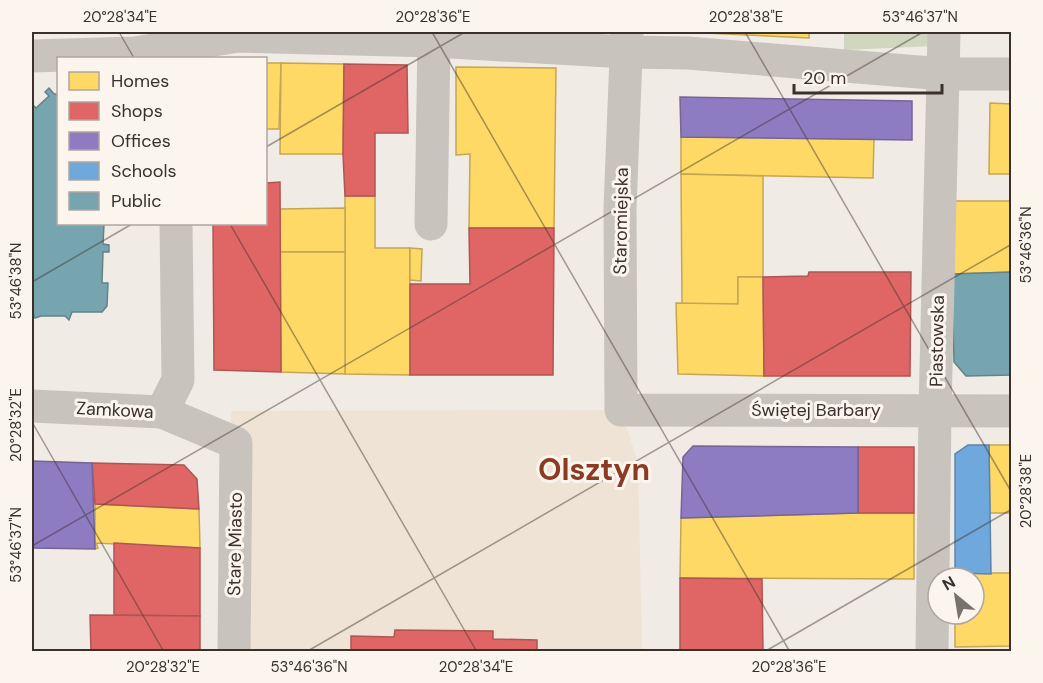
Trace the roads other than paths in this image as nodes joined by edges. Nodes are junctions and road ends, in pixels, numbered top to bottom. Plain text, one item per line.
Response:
1 (944, 32) edge
2 (238, 34) edge
3 (396, 36) edge
4 (435, 41) junction
5 (627, 42) edge
6 (184, 51) edge
7 (32, 56) edge
8 (943, 74) junction
9 (1011, 74) edge
10 (431, 224) dead end
11 (176, 225) edge
12 (32, 406) edge
13 (621, 410) joint
14 (935, 411) junction
15 (1011, 411) edge
16 (162, 412) junction
17 (230, 440) joint
18 (234, 651) edge
19 (932, 651) edge

1 - 8 street, Piastowska
2 - 3 street
2 - 6 street
3 - 4 street
4 - 5 street
4 - 10 street
5 - 8 street
5 - 13 street, Staromiejska
6 - 7 street
8 - 9 street
8 - 14 street, Piastowska
11 - 16 street
12 - 16 street, Zamkowa
13 - 14 street, Świętej Barbary
14 - 15 street, Świętej Barbary
14 - 19 street, Piastowska
16 - 17 street, Zamkowa
17 - 18 street, Stare Miasto

